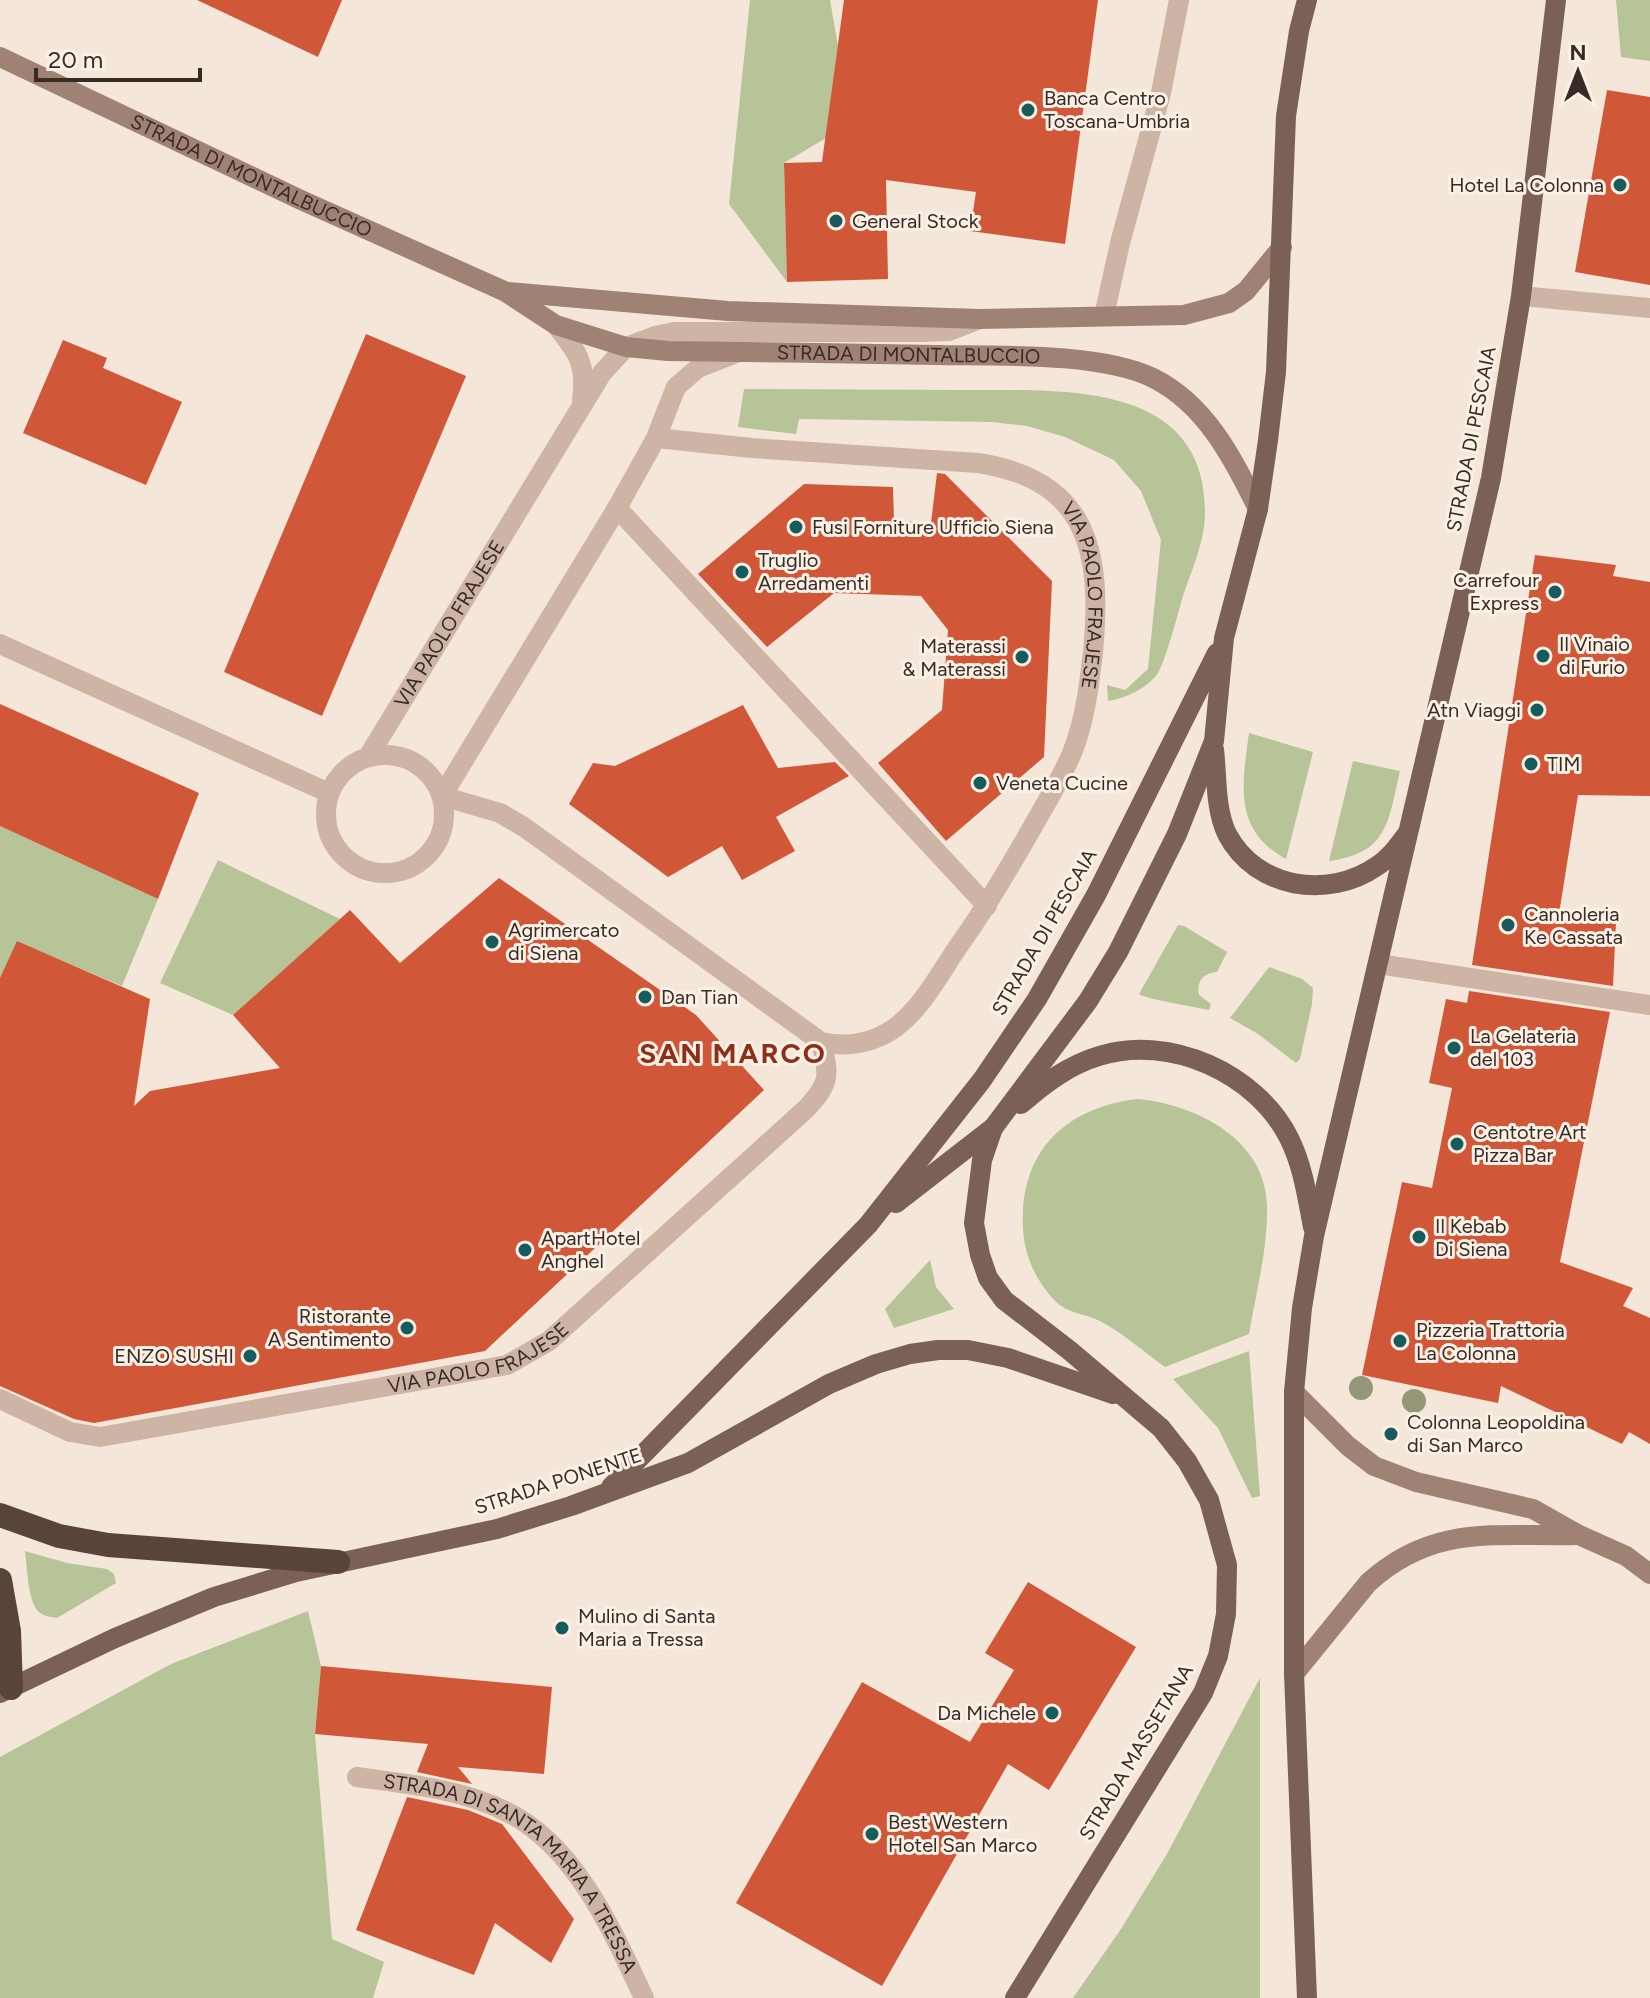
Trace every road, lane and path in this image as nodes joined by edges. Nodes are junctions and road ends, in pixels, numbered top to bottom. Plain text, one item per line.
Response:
1 (1179, 0) edge
2 (1307, 0) edge
3 (1556, 0) edge
4 (0, 57) edge
5 (1282, 247) junction
6 (504, 291) junction
7 (1521, 296) junction
8 (1650, 308) edge
9 (1104, 316) junction
10 (980, 319) junction
11 (556, 325) junction
12 (626, 347) junction
13 (740, 352) junction
14 (581, 410) junction
15 (656, 438) junction
16 (617, 508) junction
17 (1258, 509) junction
18 (1224, 638) junction
19 (0, 644) edge
20 (1214, 741) junction
21 (368, 757) junction
22 (329, 793) junction
23 (442, 796) junction
24 (1411, 828) junction
25 (987, 906) junction
26 (1378, 964) junction
27 (1650, 1005) edge
28 (821, 1042) junction
29 (993, 1128) junction
30 (868, 1225) junction
31 (1314, 1236) junction
32 (1294, 1392) junction
33 (1124, 1398) junction
34 (0, 1399) edge
35 (608, 1490) junction
36 (0, 1515) edge
37 (1579, 1535) junction
38 (338, 1562) junction
39 (1650, 1574) edge
40 (0, 1580) edge
41 (1294, 1674) junction
42 (4, 1687) edge
43 (357, 1777) dead end
44 (644, 1998) edge
45 (1015, 1998) edge
46 (1307, 1998) edge

1 - 9 street
2 - 5 main road, STRADA DI PESCAIA
3 - 7 main road, STRADA DI PESCAIA
4 - 6 street, STRADA DI MONTALBUCCIO
5 - 9 street, STRADA DI MONTALBUCCIO
5 - 17 main road, STRADA DI PESCAIA
6 - 10 street, STRADA DI MONTALBUCCIO
6 - 11 street, STRADA DI MONTALBUCCIO
7 - 8 street
7 - 24 main road, STRADA DI PESCAIA
9 - 10 street, STRADA DI MONTALBUCCIO
10 - 12 street
11 - 12 street, STRADA DI MONTALBUCCIO
11 - 14 street, VIA PAOLO FRAJESE
12 - 13 street, STRADA DI MONTALBUCCIO
12 - 14 street, VIA PAOLO FRAJESE
13 - 15 street
13 - 17 street, STRADA DI MONTALBUCCIO
14 - 21 street, VIA PAOLO FRAJESE
15 - 16 street
15 - 25 street, VIA PAOLO FRAJESE
16 - 23 street
16 - 25 street
17 - 18 main road, STRADA DI PESCAIA
18 - 20 main road, STRADA DI PESCAIA
18 - 30 main road, STRADA DI PESCAIA
19 - 22 street
20 - 24 main road
20 - 29 main road, STRADA DI PESCAIA
21 - 22 street, VIA PAOLO FRAJESE
21 - 23 street
22 - 23 street
23 - 28 street
24 - 26 main road, STRADA DI PESCAIA
25 - 28 street, VIA PAOLO FRAJESE
26 - 27 street
26 - 31 main road, STRADA DI PESCAIA
28 - 34 street, VIA PAOLO FRAJESE
29 - 30 main road, STRADA DI PESCAIA
29 - 31 main road, STRADA DI PESCAIA
29 - 33 main road, STRADA DI PESCAIA
30 - 35 main road, STRADA DI PESCAIA
31 - 32 main road, STRADA DI PESCAIA
32 - 37 street
32 - 41 main road
33 - 35 main road, STRADA PONENTE
33 - 45 main road, STRADA MASSETANA
35 - 38 main road, STRADA PONENTE
36 - 38 highway
37 - 39 street
37 - 41 street
38 - 42 main road, STRADA PONENTE
40 - 42 highway
41 - 46 main road
43 - 44 street, STRADA DI SANTA MARIA A TRESSA

